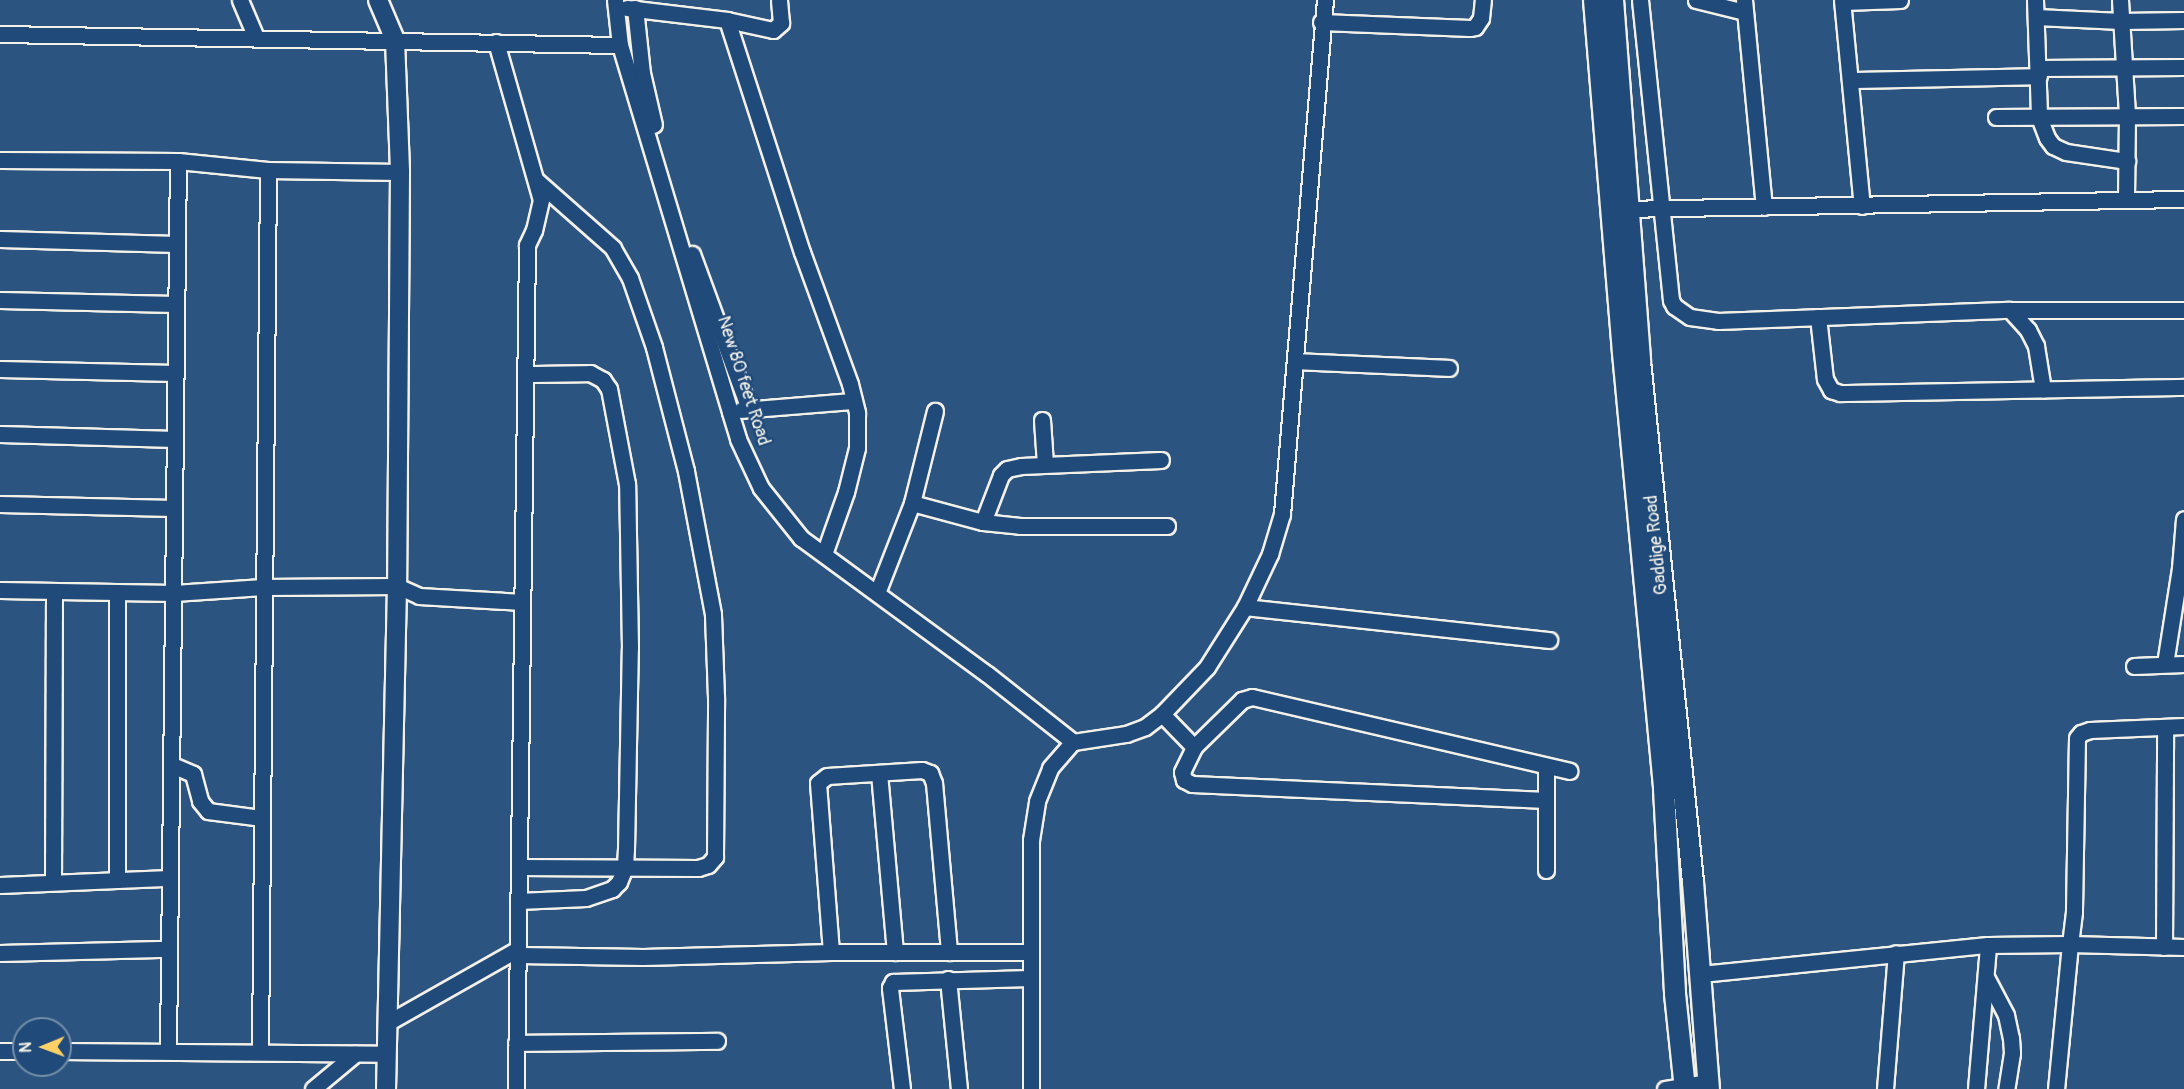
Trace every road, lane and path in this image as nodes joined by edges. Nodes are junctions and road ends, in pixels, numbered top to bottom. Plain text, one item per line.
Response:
1 (240, 0) edge
2 (779, 0) edge
3 (1325, 0) edge
4 (1484, 0) edge
5 (1594, 0) edge
6 (1613, 0) edge
7 (1640, 0) edge
8 (1696, 0) edge
9 (1900, 0) edge
10 (2035, 0) edge
11 (2120, 0) edge
12 (380, 1) edge
13 (1843, 1) edge
14 (615, 4) edge
15 (1745, 6) edge
16 (635, 8) junction
17 (2036, 17) junction
18 (727, 20) junction
19 (2184, 20) edge
20 (2121, 21) junction
21 (1321, 22) junction
22 (0, 34) edge
23 (255, 36) junction
24 (395, 40) junction
25 (496, 42) junction
26 (620, 45) junction
27 (2125, 67) junction
28 (2184, 67) edge
29 (2039, 72) junction
30 (1850, 80) junction
31 (2127, 116) junction
32 (2184, 116) edge
33 (1996, 117) dead end
34 (2040, 117) junction
35 (0, 160) edge
36 (178, 161) junction
37 (2127, 161) junction
38 (268, 170) junction
39 (400, 172) junction
40 (537, 181) junction
41 (2184, 199) edge
42 (2126, 201) junction
43 (1862, 206) junction
44 (1663, 207) junction
45 (1764, 207) junction
46 (1621, 209) junction
47 (0, 239) edge
48 (177, 244) junction
49 (0, 300) edge
50 (176, 304) junction
51 (2010, 310) junction
52 (2184, 310) edge
53 (1818, 317) junction
54 (1295, 361) junction
55 (1449, 368) dead end
56 (0, 369) edge
57 (176, 373) junction
58 (525, 374) junction
59 (2184, 387) edge
60 (2043, 389) junction
61 (854, 401) junction
62 (749, 409) junction
63 (935, 411) dead end
64 (730, 412) junction
65 (1042, 420) dead end
66 (0, 434) edge
67 (175, 439) junction
68 (1161, 460) dead end
69 (1045, 464) junction
70 (912, 503) junction
71 (0, 504) edge
72 (174, 508) junction
73 (2184, 519) edge
74 (983, 522) junction
75 (1167, 526) dead end
76 (824, 554) junction
77 (397, 586) junction
78 (263, 587) junction
79 (0, 590) edge
80 (54, 591) junction
81 (117, 592) junction
82 (877, 592) junction
83 (174, 593) junction
84 (522, 602) junction
85 (1245, 607) junction
86 (1550, 640) dead end
87 (2165, 664) junction
88 (2184, 664) edge
89 (2134, 666) dead end
90 (1162, 714) junction
91 (2184, 726) edge
92 (2165, 727) junction
93 (1073, 742) junction
94 (1194, 747) junction
95 (172, 765) junction
96 (1546, 766) junction
97 (1569, 771) dead end
98 (879, 773) junction
99 (1546, 800) junction
100 (261, 818) junction
101 (519, 867) junction
102 (625, 867) junction
103 (1545, 870) dead end
104 (170, 878) junction
105 (117, 880) junction
106 (53, 882) junction
107 (0, 885) edge
108 (518, 900) junction
109 (2070, 944) junction
110 (1988, 945) junction
111 (2164, 947) junction
112 (2184, 947) edge
113 (169, 949) junction
114 (518, 952) junction
115 (831, 952) junction
116 (895, 952) junction
117 (949, 952) junction
118 (1030, 952) junction
119 (0, 953) edge
120 (1896, 953) junction
121 (1701, 974) junction
122 (1986, 977) junction
123 (1030, 978) junction
124 (948, 979) junction
125 (387, 1023) junction
126 (717, 1041) dead end
127 (516, 1043) junction
128 (72, 1051) edge
129 (168, 1051) junction
130 (260, 1052) junction
131 (355, 1054) junction
132 (387, 1054) junction
133 (1708, 1085) edge
134 (1685, 1087) edge
135 (313, 1089) edge
136 (386, 1089) edge
137 (516, 1089) edge
138 (902, 1089) edge
139 (959, 1089) edge
140 (1031, 1089) edge
141 (1665, 1089) edge
142 (1886, 1089) edge
143 (1976, 1089) edge
144 (2006, 1089) edge
145 (2056, 1089) edge

1 - 23 street
2 - 18 street
3 - 21 street
4 - 21 street
5 - 46 main road, Gaddige Road
6 - 46 main road, Gaddige Road
7 - 44 street
8 - 15 street
9 - 13 street
10 - 17 street
11 - 20 street
12 - 24 street
13 - 30 street
14 - 16 street
14 - 26 street, New 80 feet Road
15 - 45 street
16 - 18 street
16 - 62 street
17 - 20 street
17 - 29 street
18 - 61 street
19 - 20 street
20 - 27 street
21 - 54 street
22 - 23 street
23 - 24 street
24 - 25 street
24 - 39 street
25 - 26 street
25 - 40 street
26 - 64 street, New 80 feet Road
27 - 28 street
27 - 29 street
27 - 31 street
29 - 30 street
29 - 34 street
30 - 43 street
31 - 32 street
31 - 34 street
31 - 37 street
33 - 34 street
34 - 37 street
35 - 36 street
36 - 38 street
36 - 48 street
37 - 42 street
38 - 39 street
38 - 78 street
39 - 77 street
40 - 58 street
40 - 102 street
41 - 42 street
42 - 43 street
43 - 45 street
44 - 45 street
44 - 46 street
44 - 53 street
46 - 121 main road, Gaddige Road
46 - 134 main road, Gaddige Road
47 - 48 street
48 - 50 street
49 - 50 street
50 - 57 street
51 - 52 street
51 - 53 street
51 - 60 street
53 - 60 street
54 - 55 street
54 - 85 street
56 - 57 street
57 - 67 street
58 - 84 street
58 - 102 street
59 - 60 street
61 - 62 street
61 - 76 street
62 - 64 street
63 - 70 street
64 - 76 street, New 80 feet Road
65 - 69 street
66 - 67 street
67 - 72 street
68 - 69 street
69 - 74 street
70 - 74 street
70 - 82 street
71 - 72 street
72 - 83 street
73 - 87 street
74 - 75 street
76 - 82 street, New 80 feet Road
77 - 78 street
77 - 84 street
77 - 125 street
78 - 83 street
78 - 100 street
79 - 80 street
80 - 81 street
80 - 106 street
81 - 83 street
81 - 105 street
82 - 93 street, New 80 feet Road
83 - 95 street
84 - 101 street
85 - 86 street
85 - 90 street
87 - 88 street
87 - 89 street
90 - 93 street
90 - 94 street
91 - 92 street
92 - 109 street
92 - 111 street
93 - 118 street
94 - 96 street
94 - 99 street
95 - 100 street
95 - 104 street
96 - 97 street
96 - 99 street
98 - 115 street
98 - 116 street
98 - 117 street
99 - 103 street
100 - 130 street
101 - 102 street
101 - 108 street
102 - 108 street
104 - 105 street
104 - 113 street
105 - 106 street
106 - 107 street
108 - 114 street
109 - 110 street
109 - 111 street
109 - 145 street
110 - 120 street
110 - 122 street
111 - 112 street
113 - 119 street
113 - 129 street
114 - 115 street
114 - 125 street
114 - 127 street
115 - 116 street
116 - 117 street
117 - 118 street
118 - 123 street
120 - 121 street
120 - 142 street
121 - 133 main road, Gaddige Road
122 - 143 street
122 - 144 street
123 - 124 street
123 - 140 street
124 - 138 street
124 - 139 street
125 - 132 street
126 - 127 street
127 - 137 street
128 - 129 street
129 - 130 street
130 - 131 street
131 - 132 street
131 - 135 street
132 - 136 street
133 - 134 street
134 - 141 street

